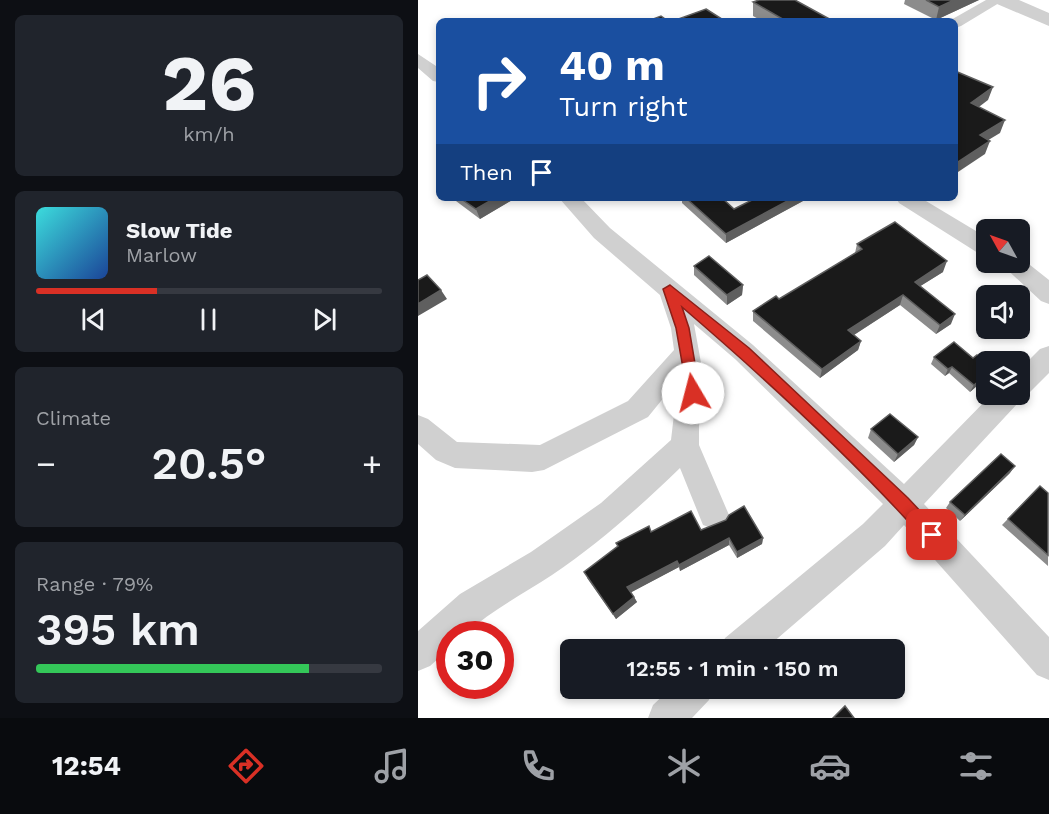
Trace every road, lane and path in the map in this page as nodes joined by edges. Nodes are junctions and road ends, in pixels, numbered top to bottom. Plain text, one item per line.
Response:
1 (997, 0) edge
2 (1004, 0) edge
3 (1048, 20) edge
4 (958, 21) edge
5 (418, 59) edge
6 (436, 74) edge
7 (581, 201) edge
8 (911, 201) edge
9 (976, 241) edge
10 (1025, 273) edge
11 (670, 289) junction
12 (1048, 295) edge
13 (687, 352) junction
14 (1048, 356) edge
15 (1030, 375) edge
16 (1000, 405) edge
17 (418, 427) edge
18 (685, 445) junction
19 (903, 503) junction
20 (714, 515) dead end
21 (750, 639) edge
22 (418, 654) edge
23 (1048, 663) edge
24 (686, 699) edge
25 (666, 718) edge

1 - 4 street
2 - 3 street
5 - 6 street
7 - 11 street
8 - 9 street
10 - 12 street
11 - 13 street
11 - 19 street
13 - 17 street
13 - 18 street
14 - 15 street
16 - 19 street
18 - 20 street
18 - 22 street
19 - 21 street
19 - 23 street
24 - 25 street

